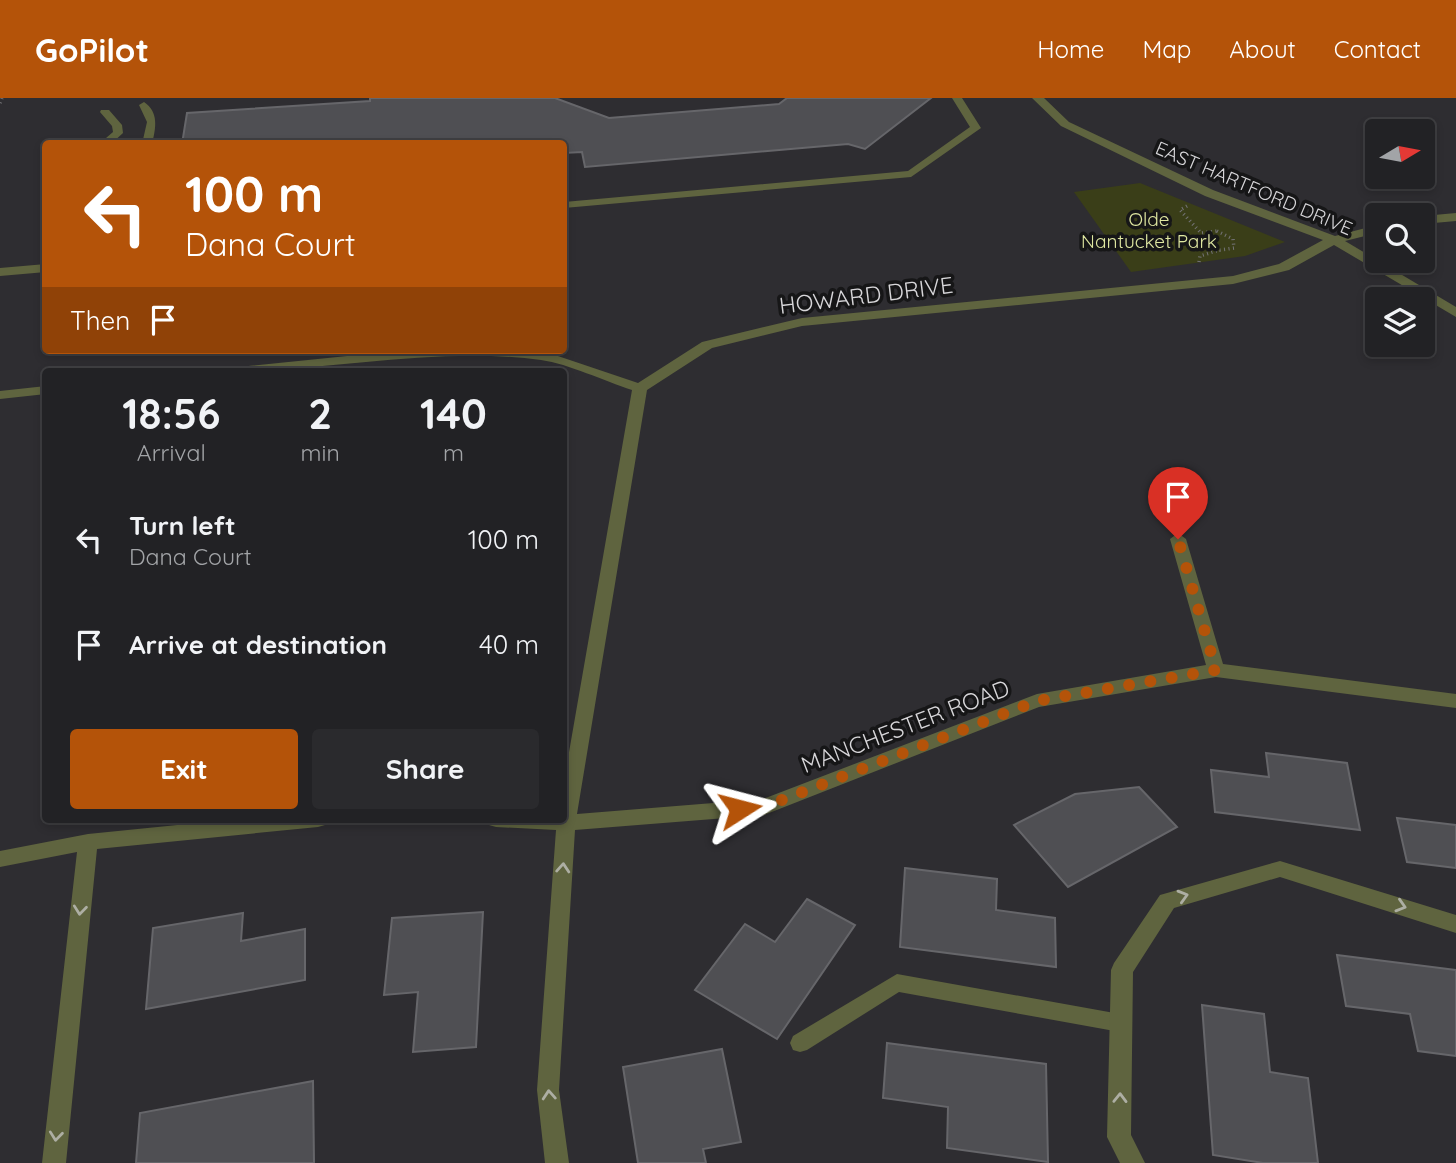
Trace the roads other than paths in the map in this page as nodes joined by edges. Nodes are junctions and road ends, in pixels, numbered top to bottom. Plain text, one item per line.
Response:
1 (957, 98) edge
2 (1038, 98) edge
3 (144, 105) dead end
4 (105, 112) dead end
5 (109, 140) edge
6 (148, 140) edge
7 (567, 205) edge
8 (1456, 217) edge
9 (1435, 219) edge
10 (1365, 232) edge
11 (1334, 240) junction
12 (42, 268) edge
13 (0, 272) edge
14 (1456, 313) edge
15 (429, 354) edge
16 (498, 354) edge
17 (272, 368) edge
18 (640, 388) junction
19 (42, 390) edge
20 (0, 395) edge
21 (1178, 539) dead end
22 (1216, 670) junction
23 (1456, 701) edge
24 (567, 817) edge
25 (278, 823) edge
26 (566, 823) edge
27 (567, 823) edge
28 (88, 842) junction
29 (0, 859) edge
30 (1456, 924) edge
31 (1120, 1023) junction
32 (800, 1043) dead end
33 (54, 1163) edge
34 (557, 1163) edge
35 (1133, 1163) edge

1 - 7 lane
2 - 11 street, EAST HARTFORD DRIVE
3 - 6 lane
4 - 5 lane
8 - 9 street
10 - 11 street, HOWARD DRIVE
11 - 14 street, EAST HARTFORD DRIVE
11 - 18 street, HOWARD DRIVE
12 - 13 lane
15 - 17 street
16 - 18 street
18 - 24 street
19 - 20 street
21 - 22 street
22 - 23 street, MANCHESTER ROAD
22 - 27 street, MANCHESTER ROAD
25 - 28 street
34 -> 26 street
28 - 29 street
28 -> 33 street
31 -> 30 street
31 - 32 lane
35 -> 31 street

